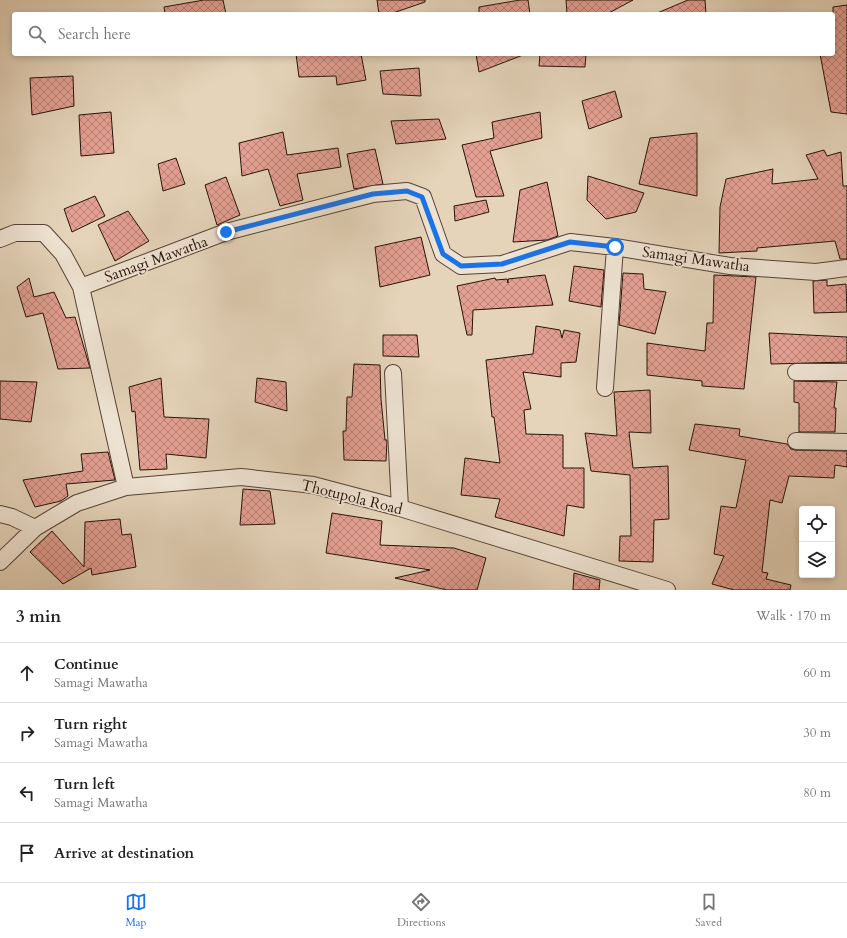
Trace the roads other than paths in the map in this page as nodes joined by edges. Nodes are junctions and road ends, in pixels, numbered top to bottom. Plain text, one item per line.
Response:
1 (0, 239) edge
2 (615, 247) junction
3 (847, 268) edge
4 (81, 287) junction
5 (796, 372) dead end
6 (847, 372) edge
7 (393, 373) dead end
8 (605, 388) dead end
9 (796, 441) dead end
10 (847, 442) edge
11 (126, 487) junction
12 (400, 508) junction
13 (0, 514) edge
14 (35, 528) junction
15 (0, 562) edge
16 (667, 590) edge

1 - 4 street
2 - 3 street, Samagi Mawatha
2 - 4 street, Samagi Mawatha
2 - 8 street
4 - 11 street
5 - 6 street
7 - 12 street
9 - 10 street
11 - 12 street, Thotupola Road
11 - 14 street, Thotupola Road
12 - 16 street, Thotupola Road
13 - 14 street
14 - 15 street, Thotupola Road

